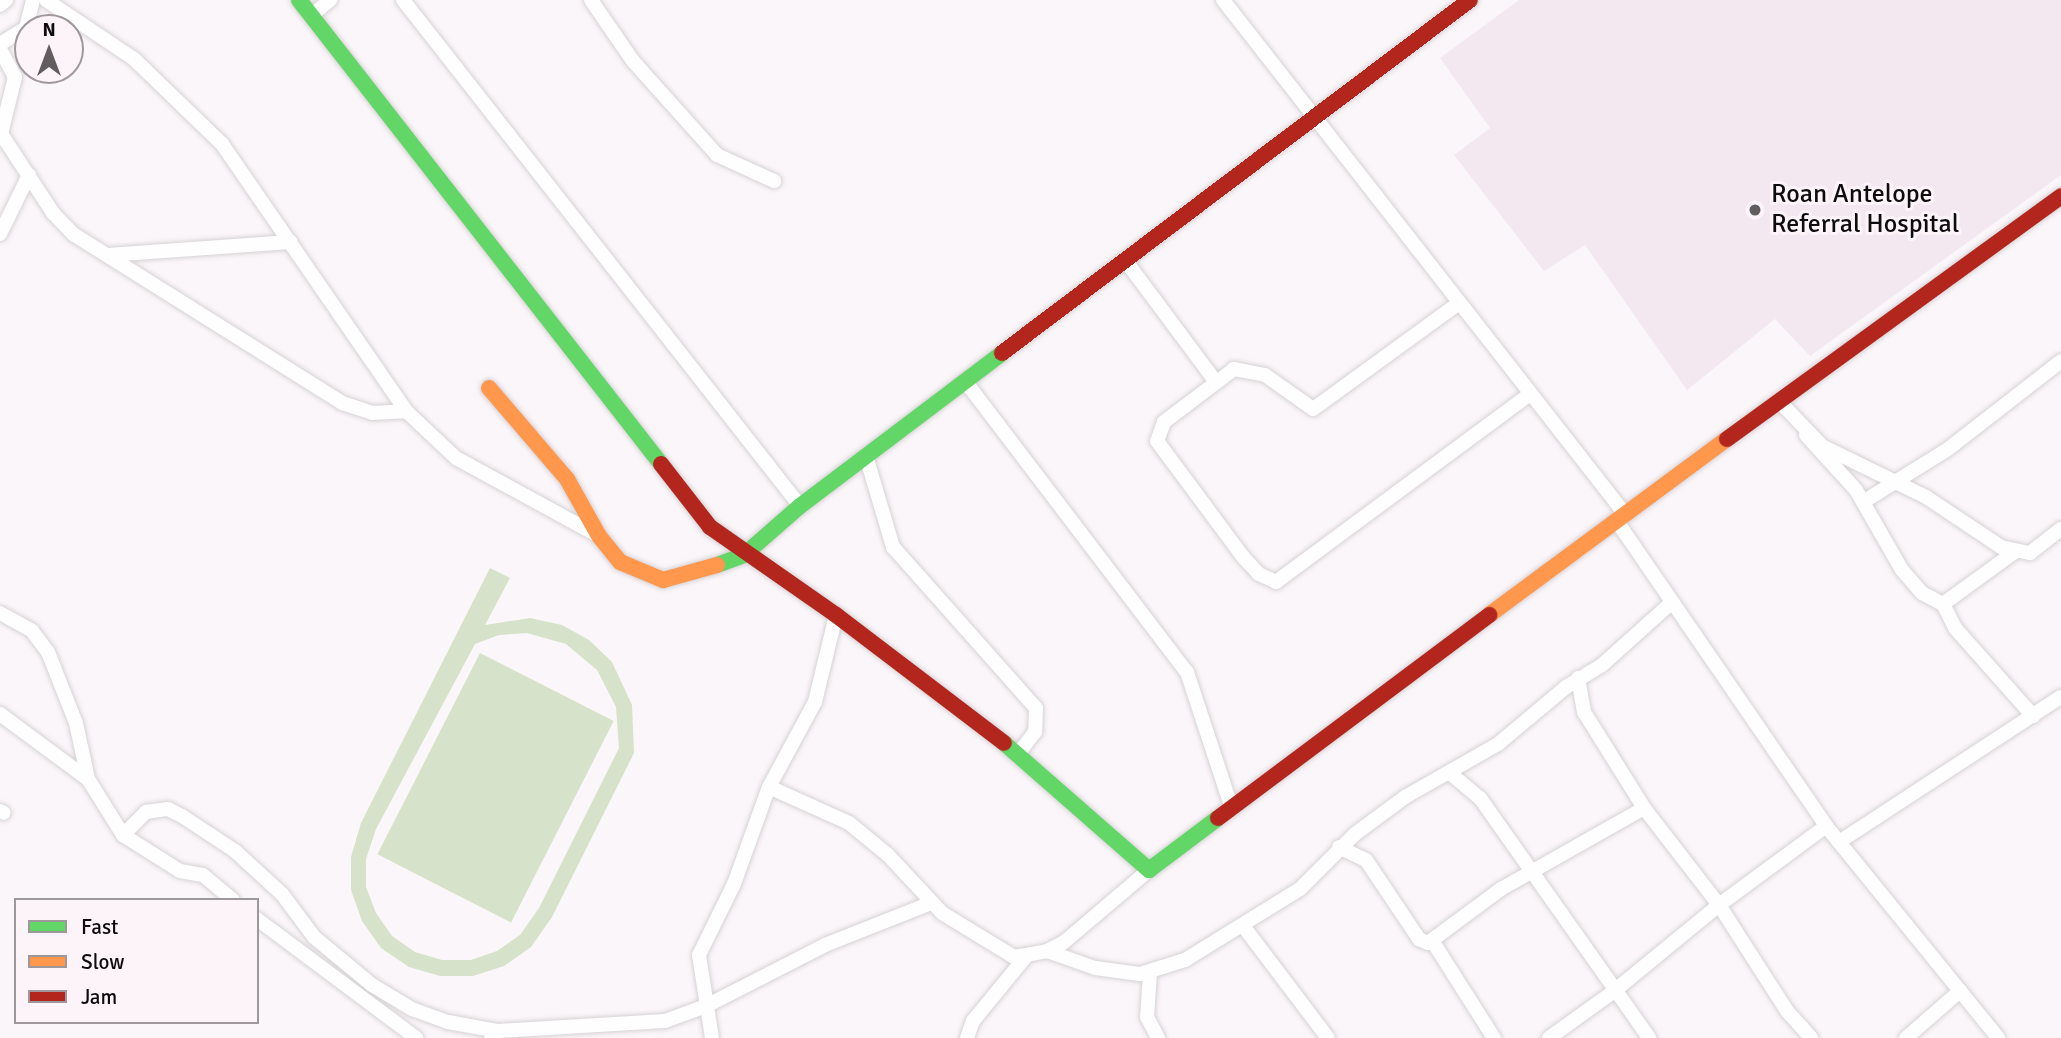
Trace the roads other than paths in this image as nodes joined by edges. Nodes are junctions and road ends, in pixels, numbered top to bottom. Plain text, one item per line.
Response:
1 (6, 0) edge
2 (33, 0) edge
3 (46, 0) edge
4 (299, 0) edge
5 (330, 0) edge
6 (403, 0) edge
7 (591, 0) edge
8 (1223, 0) edge
9 (1470, 0) edge
10 (0, 5) edge
11 (311, 16) junction
12 (0, 46) edge
13 (1316, 117) junction
14 (1, 133) edge
15 (29, 175) junction
16 (774, 181) dead end
17 (2061, 196) edge
18 (0, 234) edge
19 (290, 242) junction
20 (107, 256) junction
21 (1125, 260) junction
22 (1459, 303) junction
23 (2061, 361) edge
24 (965, 381) junction
25 (1216, 382) junction
26 (489, 388) dead end
27 (1530, 394) junction
28 (1780, 402) junction
29 (406, 411) junction
30 (1806, 435) junction
31 (866, 456) junction
32 (1900, 483) junction
33 (1863, 502) junction
34 (800, 506) junction
35 (1620, 517) junction
36 (2061, 528) edge
37 (599, 536) junction
38 (2016, 551) junction
39 (744, 555) junction
40 (1671, 603) junction
41 (1942, 604) junction
42 (0, 613) edge
43 (836, 615) junction
44 (1578, 678) junction
45 (2059, 703) edge
46 (0, 713) edge
47 (2033, 716) junction
48 (1018, 754) junction
49 (1451, 774) junction
50 (88, 779) junction
51 (769, 787) junction
52 (1232, 808) junction
53 (1644, 808) junction
54 (1826, 826) junction
55 (123, 835) junction
56 (1839, 842) junction
57 (1339, 847) junction
58 (1149, 870) junction
59 (1530, 872) junction
60 (231, 898) edge
61 (931, 903) junction
62 (1719, 905) junction
63 (259, 920) edge
64 (1244, 927) junction
65 (1433, 942) junction
66 (1047, 951) junction
67 (1027, 955) junction
68 (1150, 974) junction
69 (1960, 991) junction
70 (1613, 992) junction
71 (706, 1006) junction
72 (597, 1032) edge
73 (494, 1034) edge
74 (416, 1038) edge
75 (712, 1038) edge
76 (967, 1038) edge
77 (1158, 1038) edge
78 (1328, 1038) edge
79 (1494, 1038) edge
80 (1549, 1038) edge
81 (1649, 1038) edge
82 (1811, 1038) edge
83 (1906, 1038) edge
84 (1998, 1038) edge

1 - 10 street
2 - 12 street
3 - 19 street
4 - 11 street
5 - 11 street
6 - 34 street
7 - 16 street
8 - 13 street
9 - 13 street
11 - 39 street
12 - 14 street
13 - 21 street
13 - 22 street
14 - 15 street
15 - 18 street
15 - 20 street
17 - 28 street
19 - 20 street
19 - 29 street
20 - 29 street
21 - 24 street
21 - 25 street
22 - 25 street
22 - 27 street
23 - 32 street
24 - 31 street
24 - 52 street
25 - 27 street
26 - 37 street
27 - 35 street
28 - 30 street
28 - 35 street
29 - 37 street
30 - 32 street
30 - 33 street
31 - 34 street
31 - 48 street
32 - 33 street
32 - 38 street
33 - 41 street
34 - 39 street
35 - 40 street
35 - 52 street
36 - 38 street
37 - 39 street
38 - 41 street
39 - 43 street
40 - 44 street
40 - 54 street
41 - 47 street
42 - 50 street
43 - 48 street
43 - 51 street
44 - 49 street
44 - 53 street
45 - 47 street
46 - 50 street
47 - 56 street
48 - 58 street
49 - 57 street
49 - 59 street
50 - 55 street
51 - 61 street
51 - 71 street
52 - 58 street
53 - 59 street
53 - 62 street
54 - 56 street
54 - 62 street
55 - 60 street
55 - 73 street
56 - 69 street
57 - 64 street
57 - 65 street
58 - 66 street
59 - 65 street
59 - 70 street
61 - 67 street
61 - 71 street
62 - 70 street
62 - 82 street
63 - 74 street
64 - 68 street
64 - 78 street
65 - 79 street
66 - 67 street
66 - 68 street
67 - 76 street
68 - 77 street
69 - 83 street
69 - 84 street
70 - 80 street
70 - 81 street
71 - 72 street
71 - 75 street
72 - 73 street

